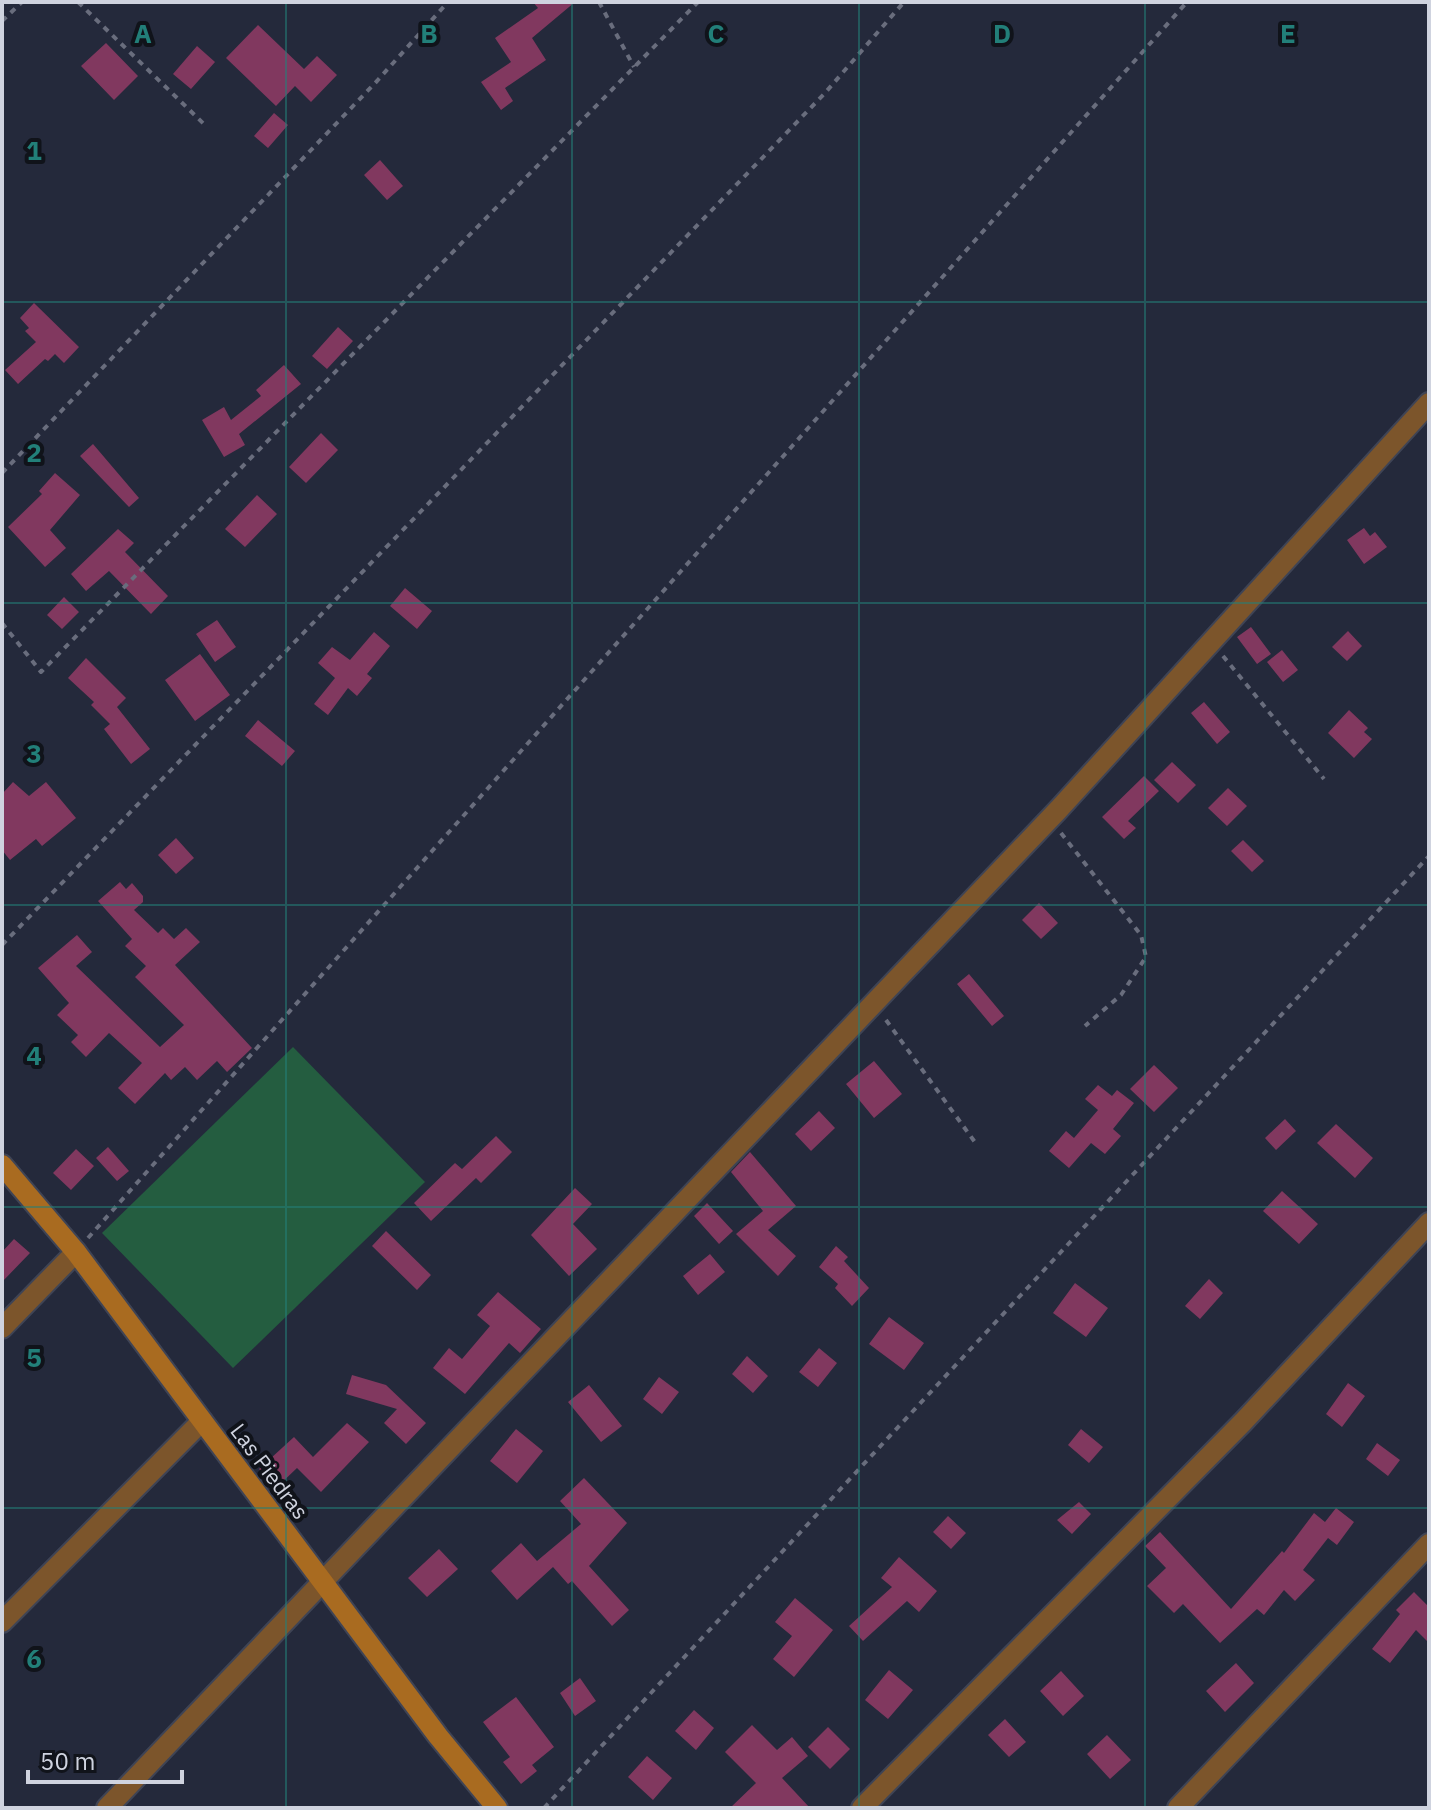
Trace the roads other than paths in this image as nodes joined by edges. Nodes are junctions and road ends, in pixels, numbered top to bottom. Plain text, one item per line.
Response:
1 (1429, 403) edge
2 (2, 1165) edge
3 (1429, 1223) edge
4 (76, 1252) junction
5 (2, 1328) edge
6 (202, 1421) junction
7 (1429, 1544) edge
8 (323, 1583) junction
9 (2, 1622) edge
10 (107, 1808) edge
11 (497, 1808) edge
12 (862, 1808) edge
13 (1178, 1808) edge

1 - 8 street
2 - 4 street, Las Piedras
3 - 12 street
4 - 5 street
4 - 6 street, Las Piedras
6 - 8 street, Las Piedras
6 - 9 street
7 - 13 street
8 - 10 street
8 - 11 street, Las Piedras

